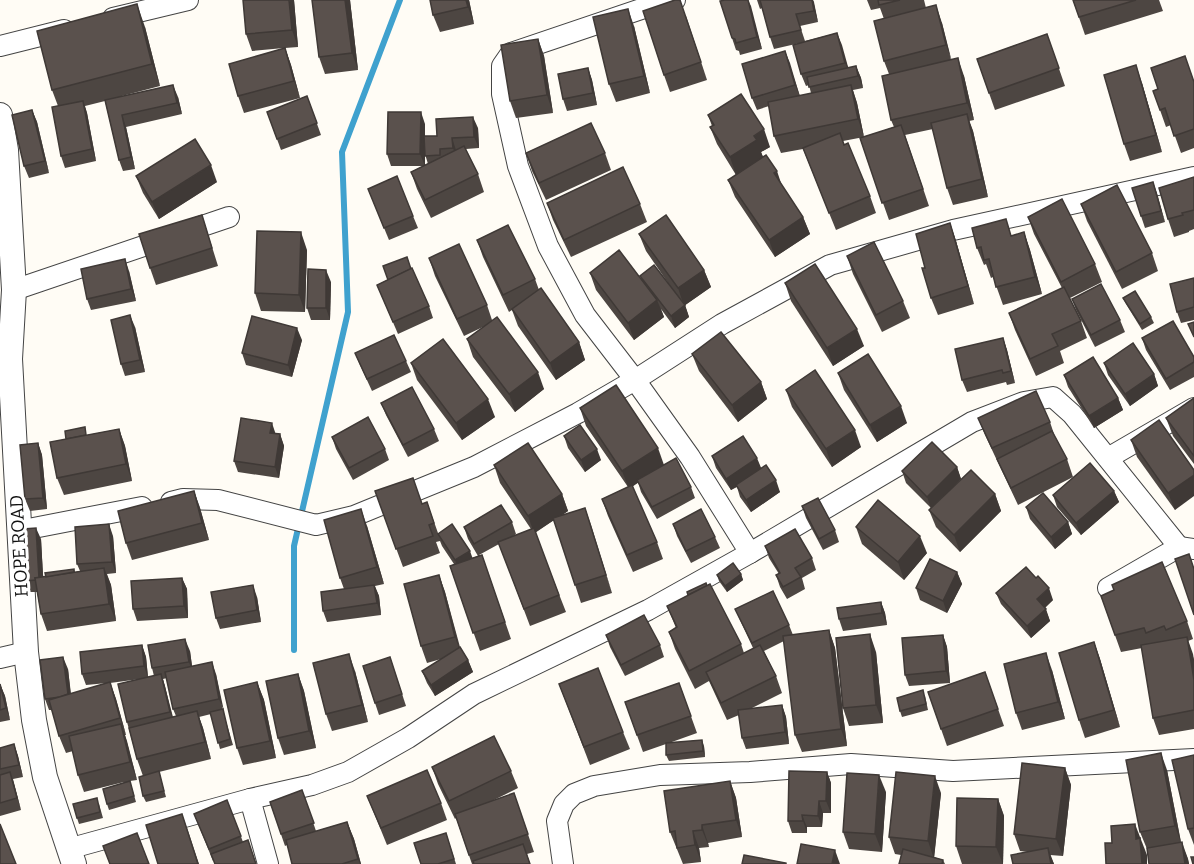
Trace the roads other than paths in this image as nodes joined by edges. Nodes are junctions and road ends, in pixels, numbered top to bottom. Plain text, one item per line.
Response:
1 (188, 0) edge
2 (675, 0) edge
3 (100, 21) edge
4 (78, 27) edge
5 (0, 45) edge
6 (0, 115) edge
7 (1194, 177) edge
8 (229, 218) dead end
9 (14, 290) junction
10 (5, 359) edge
11 (635, 380) junction
12 (1194, 408) edge
13 (1108, 458) junction
14 (18, 531) junction
15 (1186, 548) edge
16 (750, 553) junction
17 (1108, 588) dead end
18 (26, 652) junction
19 (0, 658) edge
20 (1194, 759) edge
21 (249, 799) junction
22 (71, 857) edge
23 (268, 864) edge
24 (563, 864) edge

1 - 3 street
2 - 11 street
4 - 5 street
6 - 9 street, HOPE ROAD
7 - 11 street
8 - 9 street
9 - 10 street, HOPE ROAD
10 - 14 street, HOPE ROAD
11 - 14 street
11 - 16 street
12 - 13 street
13 - 15 street
13 - 16 street
14 - 18 street, HOPE ROAD
15 - 17 street
16 - 21 street
18 - 19 street
18 - 22 street, HOPE ROAD
20 - 24 street
21 - 22 street
21 - 23 street

